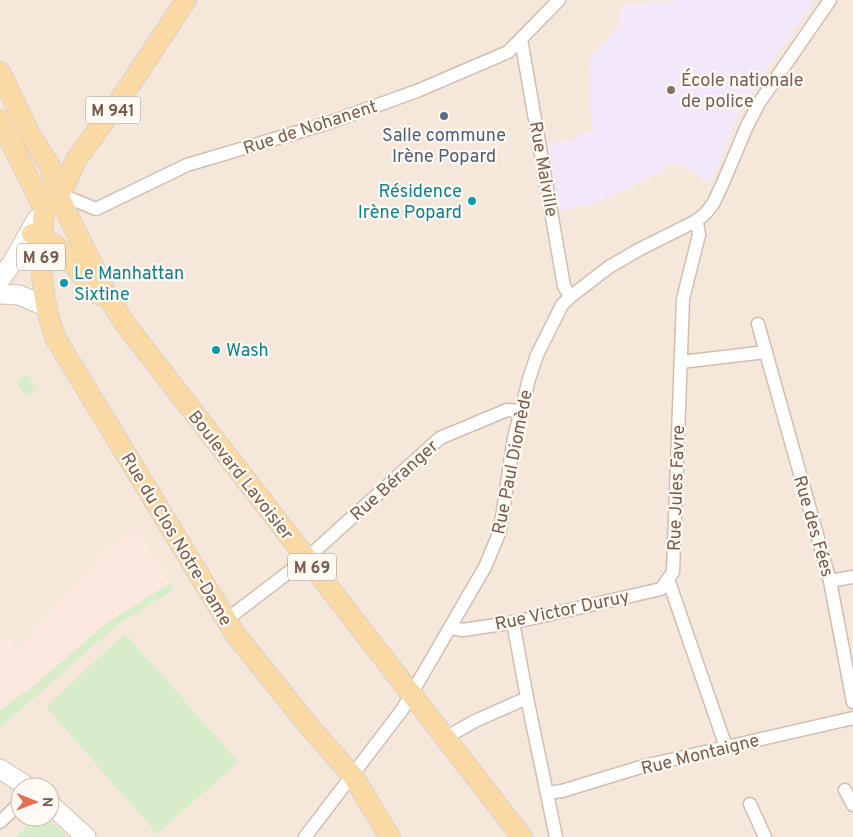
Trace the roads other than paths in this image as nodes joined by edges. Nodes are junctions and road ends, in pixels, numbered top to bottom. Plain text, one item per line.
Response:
1 (186, 0) edge
2 (559, 0) edge
3 (830, 0) edge
4 (545, 5) edge
5 (521, 40) junction
6 (0, 72) edge
7 (0, 120) edge
8 (58, 194) junction
9 (44, 209) junction
10 (696, 221) junction
11 (35, 234) junction
12 (0, 280) edge
13 (0, 294) edge
14 (570, 297) junction
15 (109, 299) junction
16 (45, 306) junction
17 (758, 324) dead end
18 (766, 352) junction
19 (681, 362) junction
20 (521, 411) junction
21 (306, 559) junction
22 (853, 577) edge
23 (668, 579) junction
24 (830, 581) junction
25 (226, 620) junction
26 (514, 622) junction
27 (451, 628) junction
28 (411, 694) junction
29 (527, 698) junction
30 (853, 702) edge
31 (853, 718) edge
32 (445, 738) junction
33 (726, 747) junction
34 (0, 769) edge
35 (352, 776) junction
36 (12, 777) edge
37 (845, 790) dead end
38 (548, 793) junction
39 (750, 804) dead end
40 (853, 805) edge
41 (10, 812) edge
42 (60, 813) edge
43 (0, 822) edge
44 (86, 837) edge
45 (305, 837) edge
46 (390, 837) edge
47 (522, 837) edge
48 (556, 837) edge
49 (765, 837) edge

1 - 8 main road, M 941
2 - 4 street, Rue de Nohanent
3 - 10 street, Rue Paul Diomède
4 - 5 street, Rue de Nohanent
5 - 8 street, Rue de Nohanent
5 - 14 street, Rue Malville
6 - 8 main road, M 69
7 - 9 main road
8 - 9 main road, M 941
8 - 15 main road, Boulevard Lavoisier / M 69
9 - 11 main road, Rue du Clos Notre-Dame / M 69
10 - 14 street, Rue Paul Diomède
10 - 19 street, Rue Jules Favre
11 - 12 main road
11 - 15 main road, M 69
11 - 16 main road, Rue du Clos Notre-Dame / M 69
13 - 16 main road
14 - 20 street, Rue Paul Diomède
15 - 21 main road, Boulevard Lavoisier / M 69
16 - 25 main road, Rue du Clos Notre-Dame / M 69
17 - 18 street, Rue des Fées
18 - 19 street
18 - 24 street, Rue des Fées
19 - 23 street, Rue Jules Favre
20 - 21 street, Rue Béranger
20 - 27 street, Rue Paul Diomède
21 - 25 street, Rue Béranger
21 - 28 main road, Boulevard Lavoisier / M 69
22 - 24 street
23 - 26 street, Rue Victor Duruy
23 - 33 street
24 - 30 street, Rue des Fées
25 - 35 main road, Rue du Clos Notre-Dame / M 69
26 - 27 street, Rue Victor Duruy
26 - 29 street
27 - 28 street, Rue Paul Diomède
28 - 32 main road, Boulevard Lavoisier / M 69
28 - 35 street, Rue Paul Diomède
29 - 32 street
29 - 38 street
31 - 33 street, Rue Montaigne
32 - 47 main road, Boulevard Lavoisier / M 69
33 - 38 street, Rue Montaigne
34 - 36 main road
35 - 45 street, Rue Paul Diomède
35 - 46 main road, Rue du Clos Notre-Dame / M 69
37 - 40 street
38 - 48 street
39 - 49 street
41 - 43 street
42 - 44 main road

